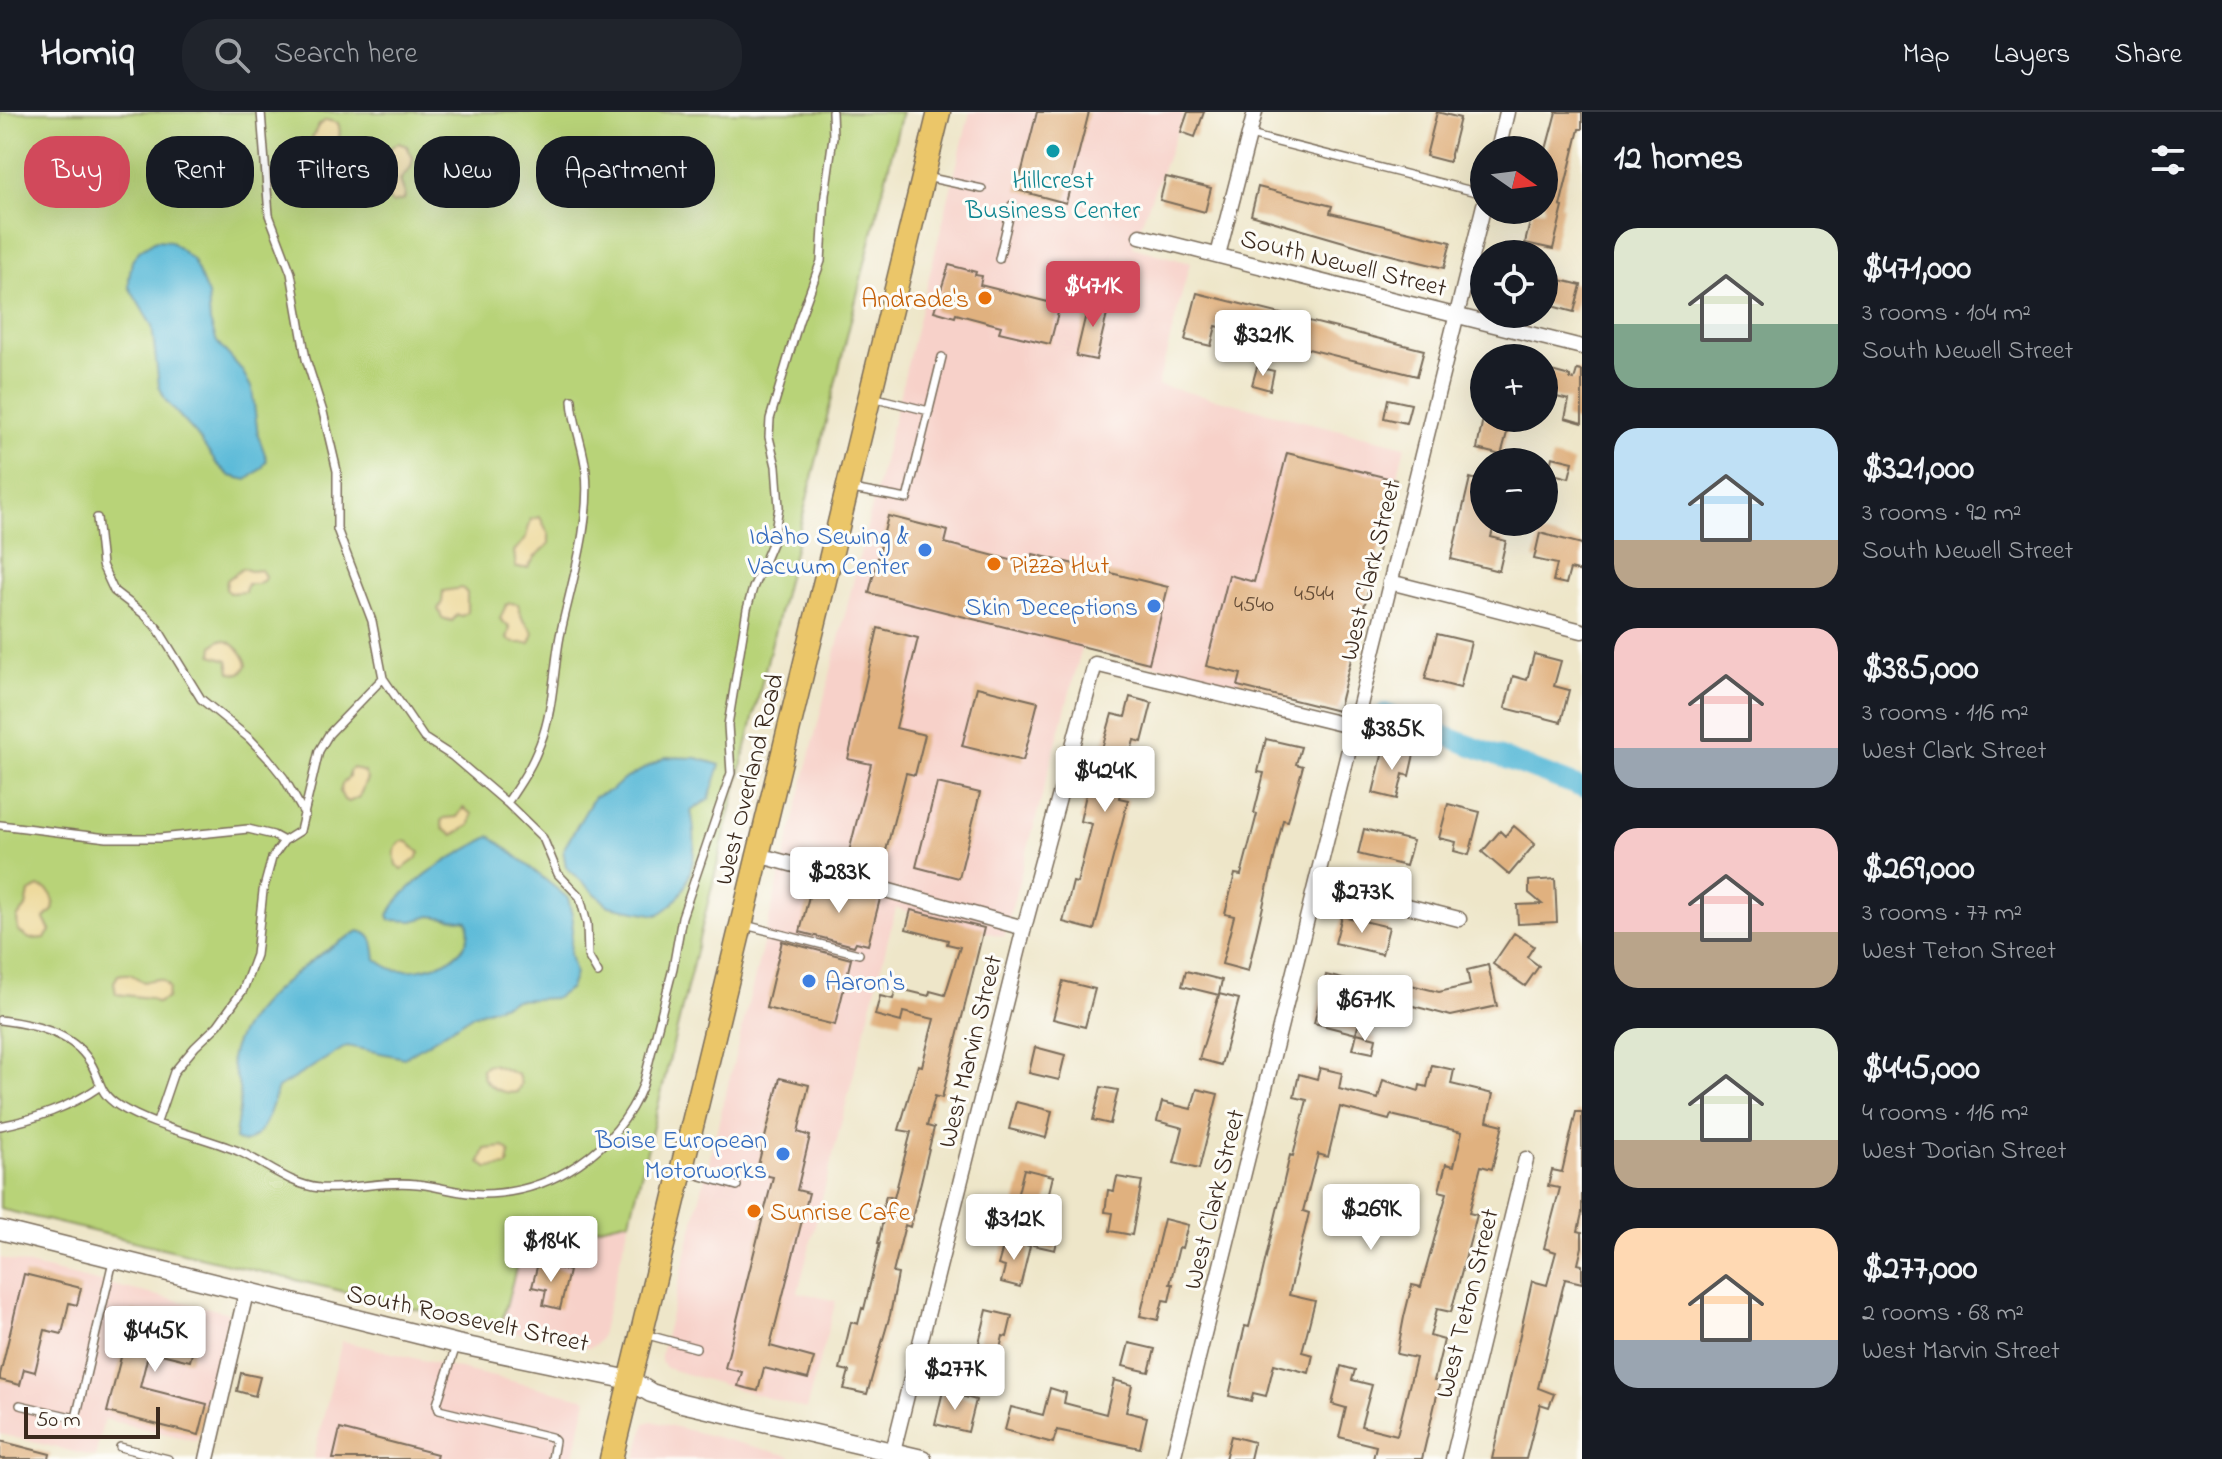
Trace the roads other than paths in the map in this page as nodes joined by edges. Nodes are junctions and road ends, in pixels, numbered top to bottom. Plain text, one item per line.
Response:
1 (261, 112) edge
2 (832, 112) edge
3 (939, 112) edge
4 (1255, 112) edge
5 (1507, 112) edge
6 (1249, 135) junction
7 (1501, 136) edge
8 (924, 176) junction
9 (982, 189) dead end
10 (1470, 190) edge
11 (1012, 205) dead end
12 (1479, 224) edge
13 (1140, 236) dead end
14 (1218, 255) junction
15 (999, 259) dead end
16 (1456, 316) junction
17 (1582, 347) edge
18 (942, 357) dead end
19 (870, 397) junction
20 (572, 400) dead end
21 (929, 411) junction
22 (848, 488) junction
23 (97, 518) dead end
24 (1390, 582) junction
25 (1582, 631) edge
26 (383, 678) junction
27 (1354, 727) junction
28 (507, 803) junction
29 (305, 815) junction
30 (0, 825) edge
31 (284, 841) junction
32 (758, 855) junction
33 (1316, 883) junction
34 (1459, 919) dead end
35 (741, 924) junction
36 (1024, 928) junction
37 (859, 954) dead end
38 (598, 973) dead end
39 (0, 1020) edge
40 (99, 1087) junction
41 (157, 1122) junction
42 (0, 1126) edge
43 (1526, 1159) dead end
44 (681, 1171) junction
45 (737, 1186) dead end
46 (0, 1230) edge
47 (113, 1259) junction
48 (246, 1293) junction
49 (641, 1333) junction
50 (457, 1344) junction
51 (696, 1348) dead end
52 (630, 1380) junction
53 (20, 1405) dead end
54 (120, 1447) dead end
55 (892, 1455) edge
56 (168, 1459) edge
57 (207, 1459) edge
58 (552, 1459) edge
59 (611, 1459) edge
60 (922, 1459) edge
61 (1173, 1459) edge
62 (1453, 1459) edge

1 - 26 lane
2 - 41 lane
3 - 8 main road, West Overland Road
4 - 6 street
5 - 7 street
6 - 10 lane
6 - 14 street
8 - 9 lane
8 - 19 main road, West Overland Road
11 - 15 lane
12 - 16 street, West Clark Street
13 - 14 street, South Newell Street
14 - 16 street, South Newell Street
16 - 17 street, South Newell Street
16 - 24 street, West Clark Street
18 - 21 lane
19 - 21 lane
19 - 22 main road, West Overland Road
20 - 28 lane
21 - 22 lane
22 - 32 main road, West Overland Road
23 - 29 lane
24 - 25 street
24 - 27 street, West Clark Street
26 - 28 lane
26 - 29 lane
27 - 33 street, West Clark Street
27 - 36 street, West Marvin Street
28 - 38 lane
29 - 31 lane
30 - 31 lane
31 - 41 lane
32 - 35 main road, West Overland Road
32 - 36 street
33 - 34 street
33 - 61 street, West Clark Street
35 - 37 lane
35 - 44 main road, West Overland Road
36 - 55 street, West Marvin Street
39 - 40 lane
40 - 41 lane
40 - 42 lane
43 - 62 street, West Teton Street
44 - 45 lane
44 - 49 main road, West Overland Road
46 - 47 street, South Roosevelt Street
47 - 48 street, South Roosevelt Street
47 - 53 lane
48 - 50 street, South Roosevelt Street
48 - 57 street
49 - 51 lane
49 - 52 main road, West Overland Road
50 - 52 street, South Roosevelt Street
50 - 58 lane
52 - 55 street, South Roosevelt Street
52 - 59 main road, West Overland Road
54 - 56 lane
55 - 60 street, South Roosevelt Street

